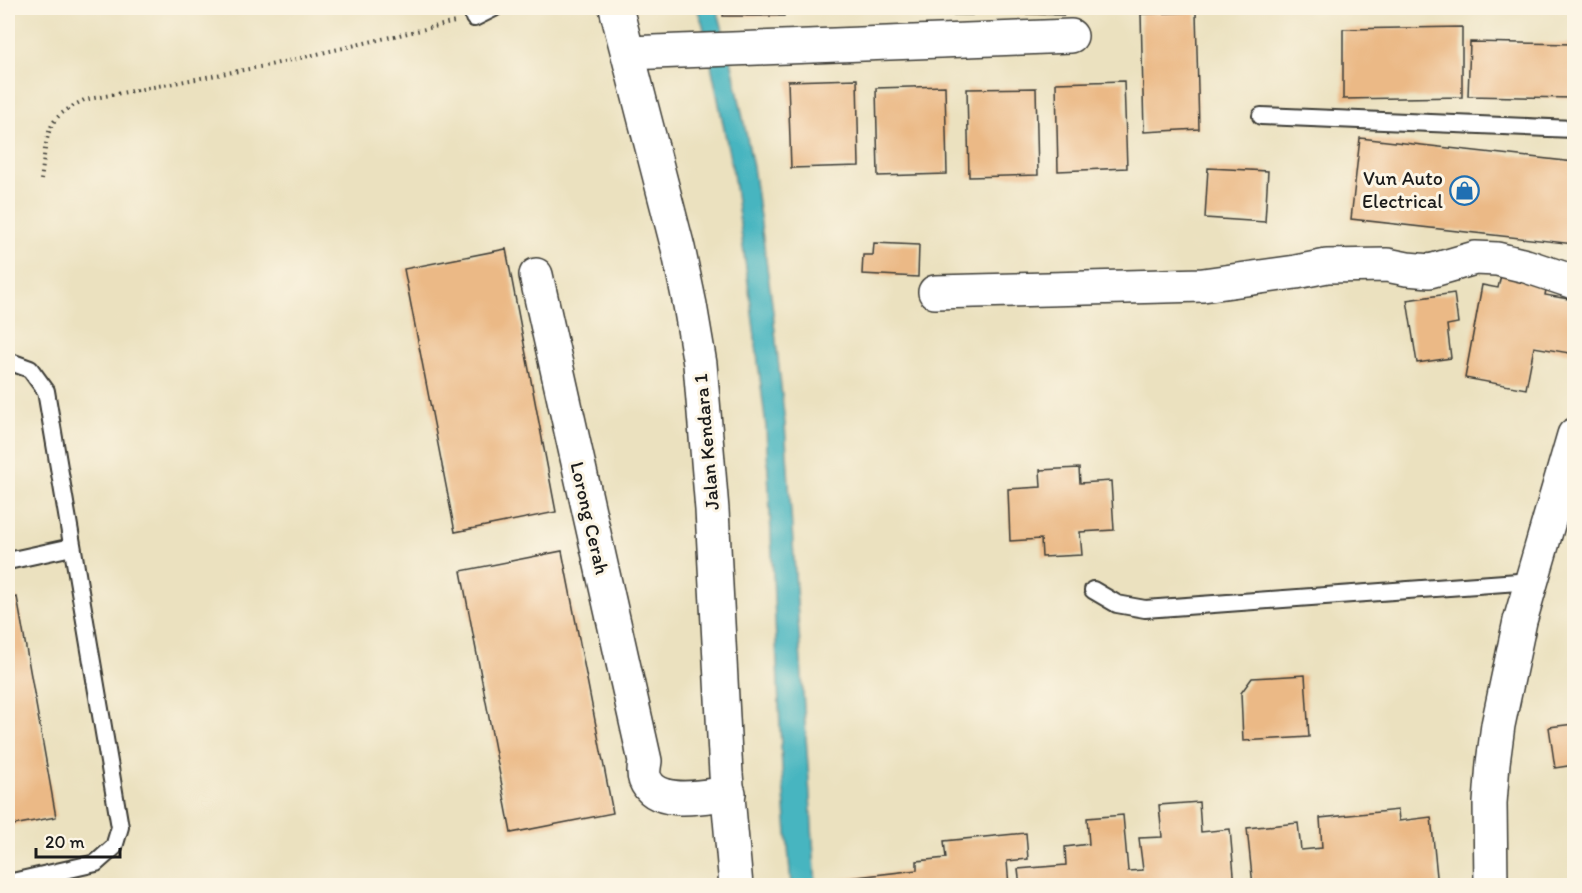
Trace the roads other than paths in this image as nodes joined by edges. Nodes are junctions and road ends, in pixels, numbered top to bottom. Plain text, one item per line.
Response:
1 (494, 8) edge
2 (616, 8) edge
3 (474, 18) road end
4 (1071, 36) dead end
5 (628, 53) junction
6 (1261, 116) dead end
7 (1575, 129) edge
8 (536, 275) dead end
9 (1575, 282) edge
10 (935, 292) dead end
11 (8, 361) edge
12 (1574, 443) edge
13 (72, 547) junction
14 (8, 561) edge
15 (1532, 581) junction
16 (1093, 590) dead end
17 (727, 783) junction
18 (8, 882) edge
19 (736, 885) edge
20 (1491, 885) edge

1 - 3 lane
2 - 5 street, Jalan Kendara 1
4 - 5 street
5 - 17 street, Jalan Kendara 1
6 - 7 lane
8 - 17 street, Lorong Cerah
9 - 10 street
11 - 13 lane
12 - 15 street
13 - 14 lane
13 - 18 lane
15 - 16 lane
15 - 20 street
17 - 19 street, Jalan Kendara 1

